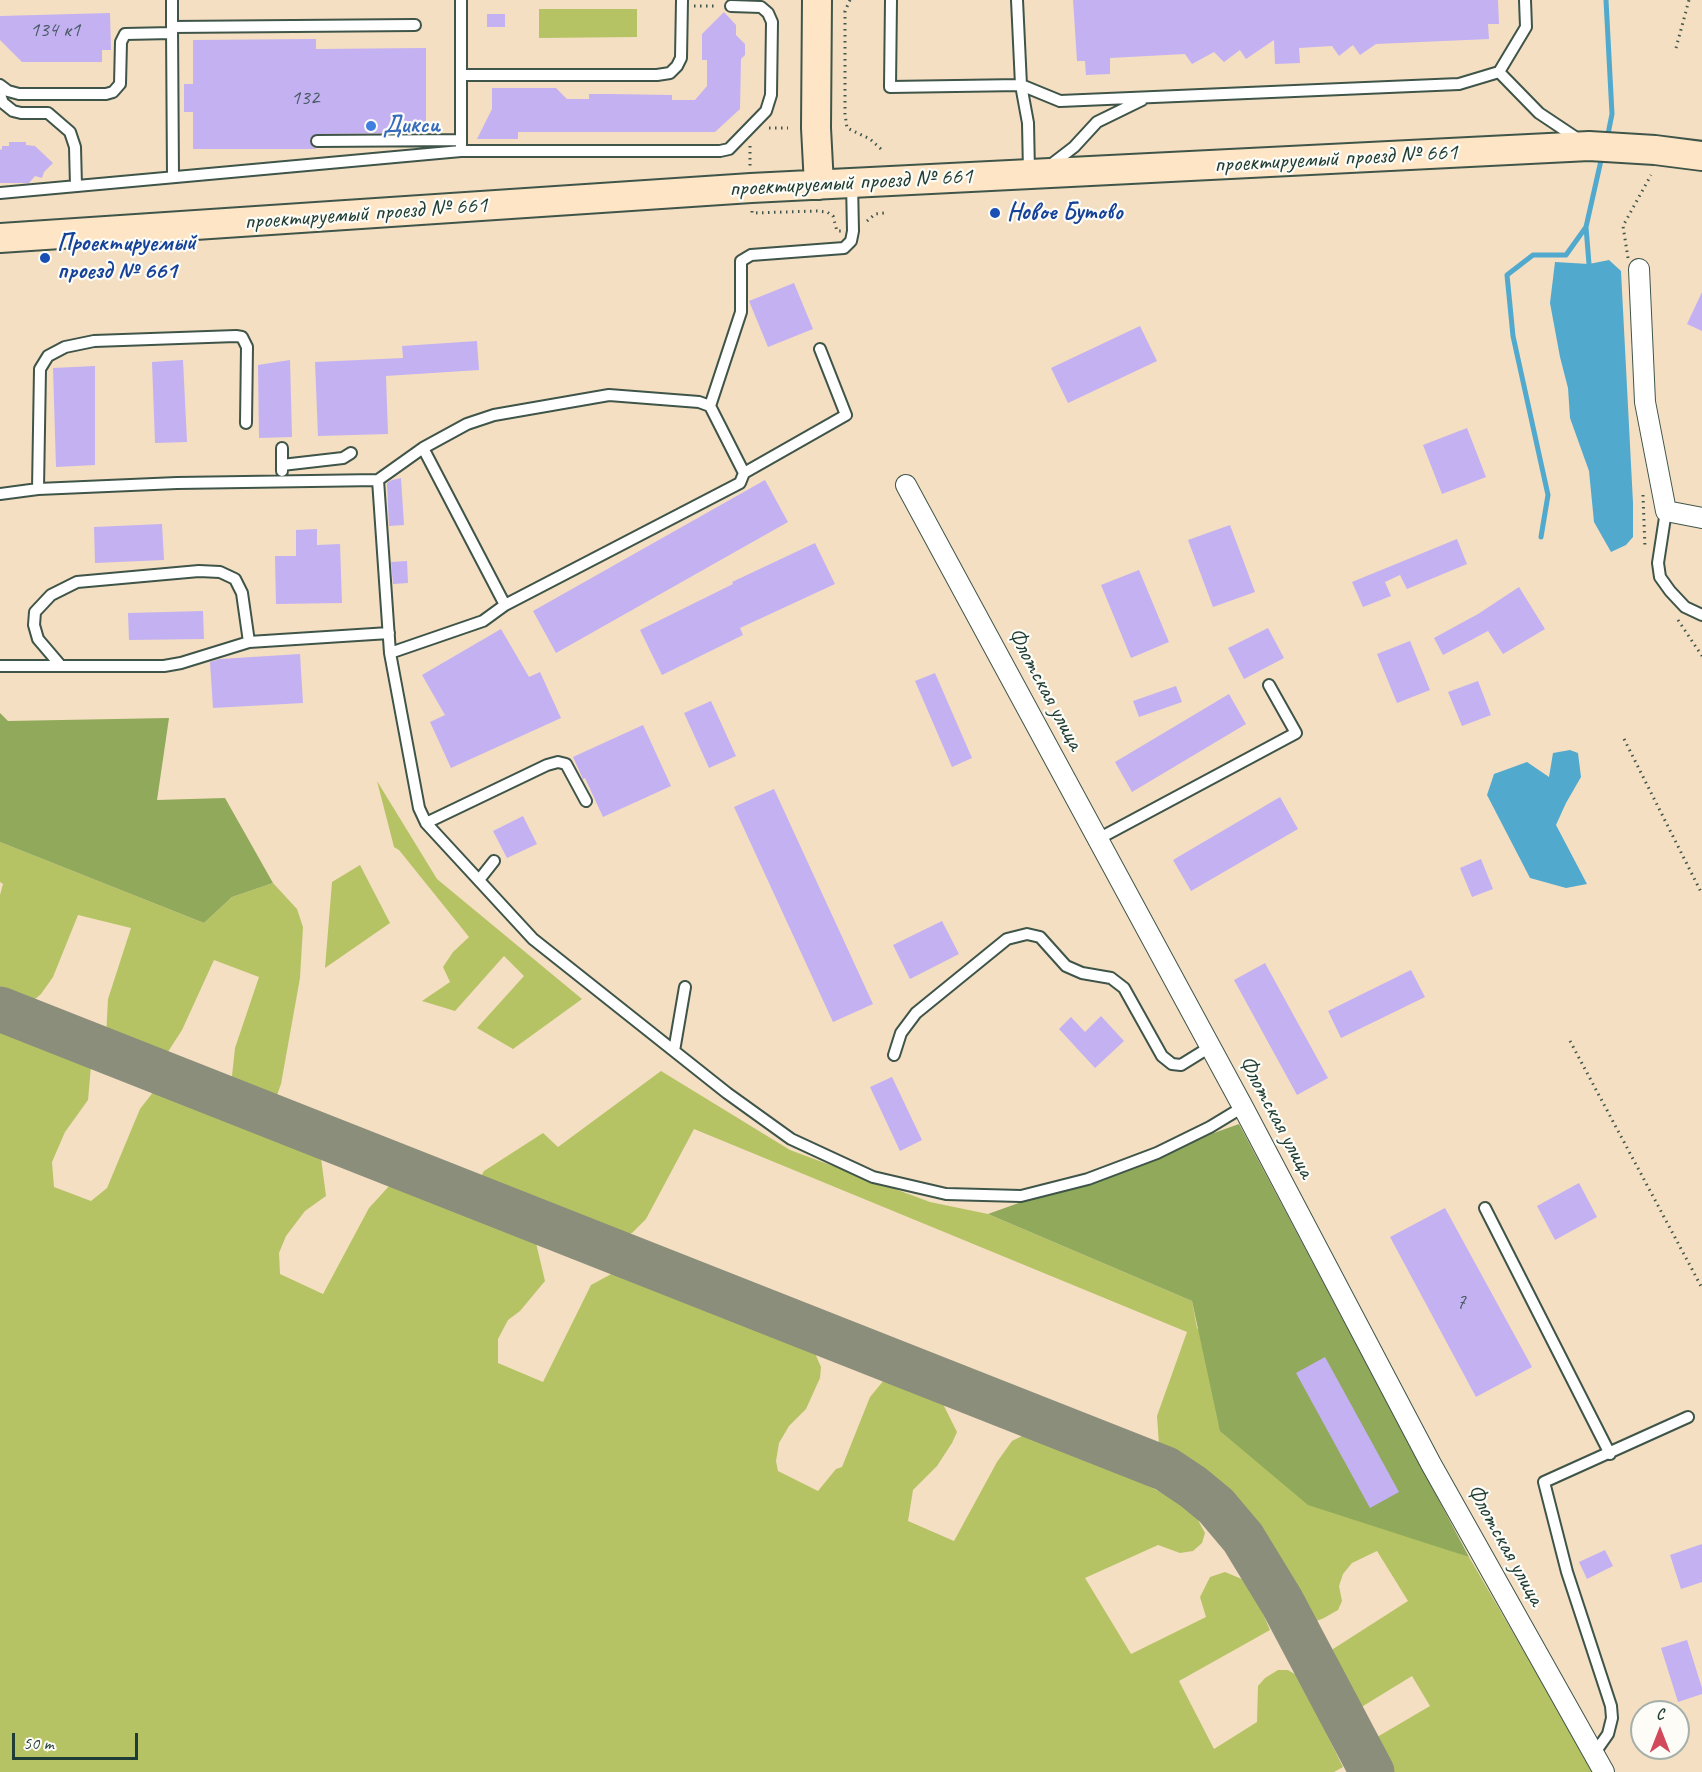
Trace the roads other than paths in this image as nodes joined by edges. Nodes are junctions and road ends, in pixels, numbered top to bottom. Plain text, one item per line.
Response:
1 (172, 0) edge
2 (461, 0) edge
3 (817, 0) edge
4 (891, 0) edge
5 (1017, 0) edge
6 (1525, 0) edge
7 (682, 3) edge
8 (731, 6) road end
9 (415, 25) dead end
10 (172, 30) junction
11 (1498, 72) junction
12 (461, 75) junction
13 (0, 85) edge
14 (1021, 85) junction
15 (0, 95) edge
16 (1148, 97) junction
17 (317, 141) dead end
18 (461, 145) junction
19 (1589, 146) junction
20 (1702, 156) edge
21 (1034, 175) junction
22 (173, 177) junction
23 (852, 183) junction
24 (819, 185) junction
25 (76, 186) junction
26 (0, 193) edge
27 (0, 238) edge
28 (1639, 269) dead end
29 (820, 349) dead end
30 (710, 406) junction
31 (246, 423) dead end
32 (282, 448) dead end
33 (423, 448) junction
34 (351, 453) dead end
35 (282, 465) junction
36 (744, 473) junction
37 (378, 480) junction
38 (282, 481) junction
39 (906, 485) dead end
40 (38, 489) junction
41 (0, 494) edge
42 (1666, 512) junction
43 (1702, 518) edge
44 (505, 605) junction
45 (1702, 615) edge
46 (389, 633) junction
47 (249, 642) junction
48 (390, 653) junction
49 (0, 666) edge
50 (61, 666) junction
51 (1269, 685) dead end
52 (586, 801) dead end
53 (426, 823) junction
54 (1098, 839) junction
55 (494, 861) dead end
56 (479, 880) junction
57 (685, 987) dead end
58 (1210, 1047) junction
59 (674, 1051) junction
60 (894, 1056) dead end
61 (1243, 1107) junction
62 (1485, 1208) dead end
63 (1688, 1417) dead end
64 (1610, 1454) junction
65 (1594, 1754) junction
66 (1604, 1772) edge

1 - 10 lane
2 - 12 lane
3 - 24 main road
4 - 14 lane
5 - 14 lane
6 - 11 lane
7 - 12 lane
8 - 18 lane
9 - 10 lane
10 - 13 lane
10 - 22 lane
11 - 16 lane
11 - 19 lane
12 - 18 lane
14 - 16 lane
14 - 21 lane
15 - 25 lane
16 - 21 lane
17 - 18 lane
18 - 22 lane
19 - 20 main road, проектируемый проезд № 661
19 - 21 main road, проектируемый проезд № 661
21 - 23 main road, проектируемый проезд № 661
22 - 25 lane
23 - 24 main road, проектируемый проезд № 661
23 - 30 lane
24 - 27 main road, проектируемый проезд № 661
25 - 26 lane
28 - 42 street
29 - 36 lane
30 - 33 lane
30 - 36 lane
31 - 40 lane
32 - 35 lane
33 - 37 lane
33 - 44 lane
34 - 35 lane
35 - 38 lane
36 - 44 lane
37 - 38 lane
37 - 46 lane
38 - 40 lane
39 - 54 street, Флотская улица
40 - 41 lane
42 - 43 street
42 - 45 lane
44 - 48 lane
46 - 47 lane
46 - 48 lane
47 - 50 lane
47 - 50 lane
48 - 53 lane
49 - 50 lane
51 - 54 lane
52 - 53 lane
53 - 56 lane
54 - 58 street, Флотская улица
55 - 56 lane
56 - 59 lane
57 - 59 lane
58 - 60 lane
58 - 61 street, Флотская улица
59 - 61 lane
61 - 65 street, Флотская улица
62 - 64 lane
63 - 64 lane
64 - 65 lane
65 - 66 street, Флотская улица

